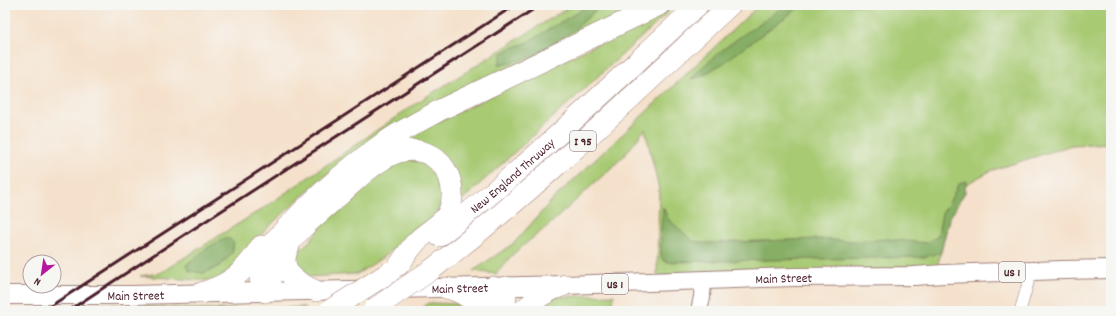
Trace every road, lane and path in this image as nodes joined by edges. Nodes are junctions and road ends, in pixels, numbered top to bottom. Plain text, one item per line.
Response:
1 (659, 5) edge
2 (698, 5) edge
3 (730, 5) edge
4 (320, 195) junction
5 (292, 240) junction
6 (394, 268) junction
7 (1111, 269) edge
8 (1026, 271) junction
9 (703, 280) junction
10 (565, 286) junction
11 (499, 287) junction
12 (446, 288) junction
13 (316, 291) junction
14 (265, 292) junction
15 (201, 293) junction
16 (5, 295) edge
17 (373, 310) edge
18 (329, 311) edge
19 (478, 311) edge
20 (488, 311) edge
21 (505, 311) edge
22 (522, 311) edge
23 (699, 311) edge
24 (1020, 311) edge

1 - 4 highway
2 - 6 highway, New England Thruway / I 95
3 - 17 highway, New England Thruway / I 95, bridge
4 - 14 highway
4 - 15 highway
5 - 6 highway
5 - 13 highway
5 - 14 highway
6 - 18 highway, New England Thruway / I 95, bridge
7 - 8 main road, US 1
8 - 9 main road, Main Street / US 1
8 - 24 street
9 - 10 main road, Main Street / US 1
9 - 23 street
10 - 11 main road, Main Street / US 1
10 - 22 highway
11 - 12 main road, Main Street / US 1
11 - 20 highway
11 - 21 highway
12 - 13 main road, Main Street / US 1
12 - 19 highway
13 - 14 main road, Main Street / US 1
14 - 15 main road, Main Street / US 1
15 - 16 main road, Main Street / US 1

